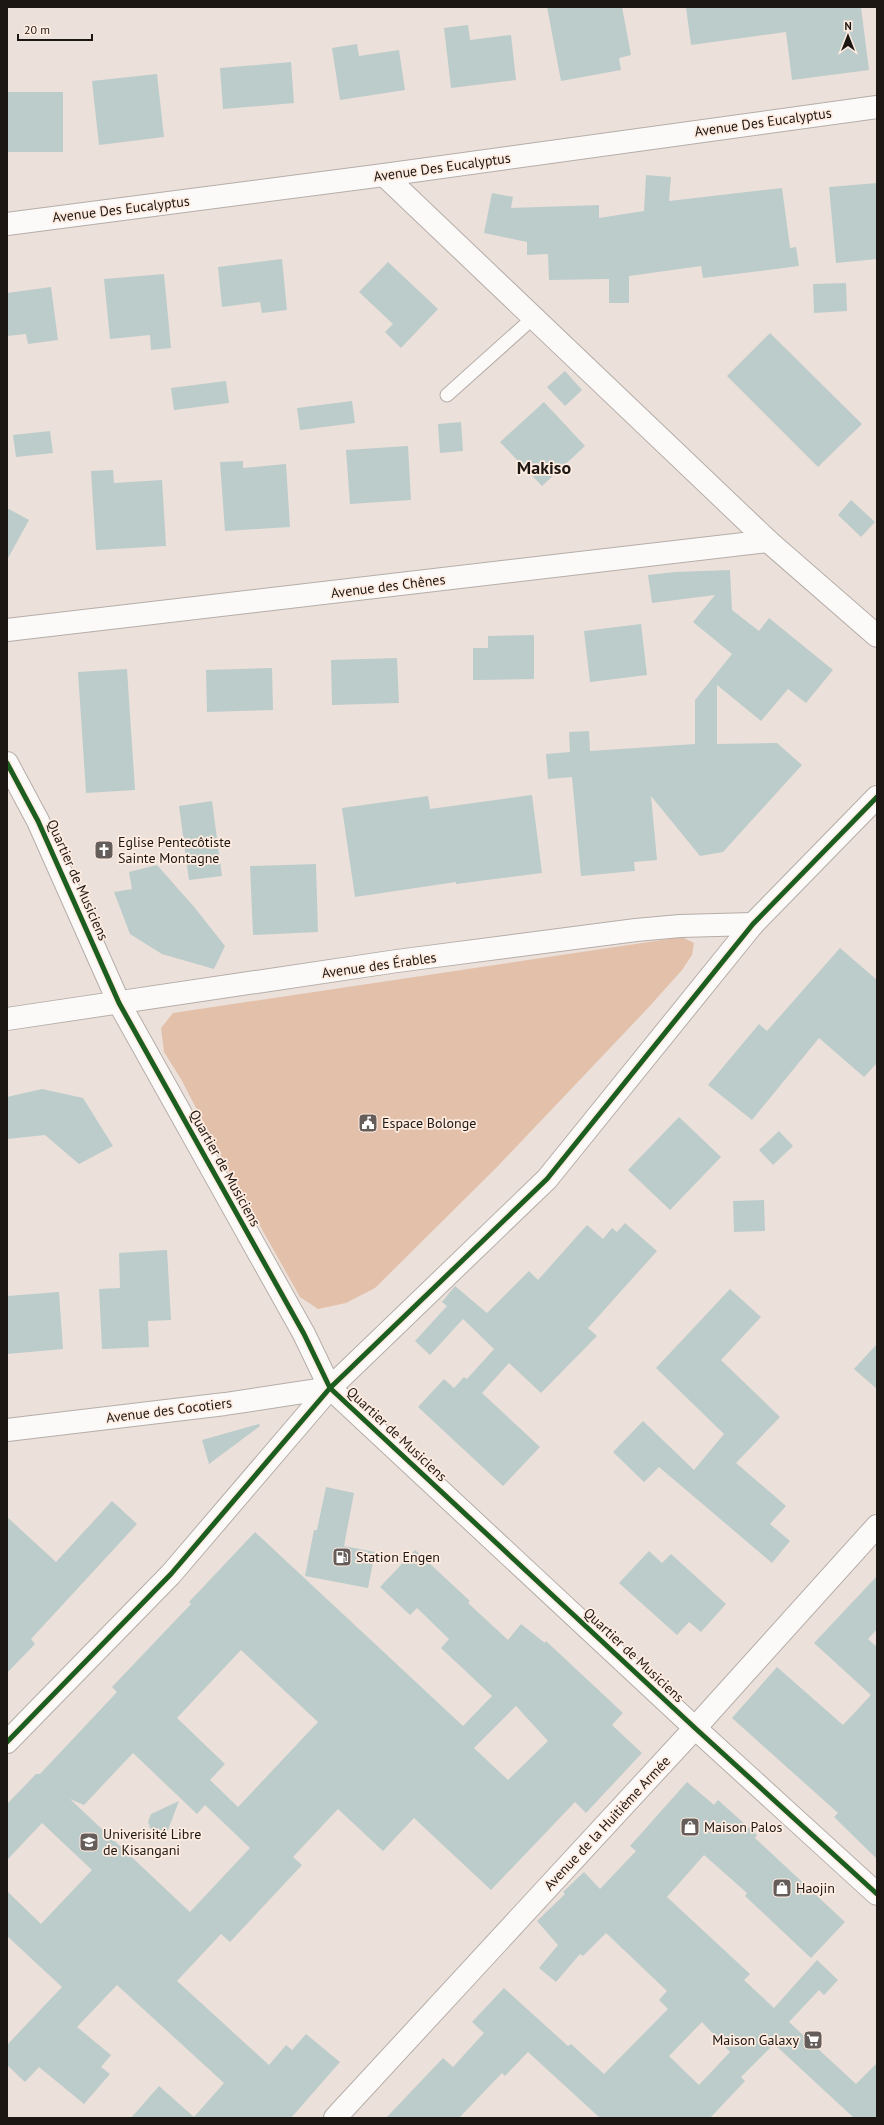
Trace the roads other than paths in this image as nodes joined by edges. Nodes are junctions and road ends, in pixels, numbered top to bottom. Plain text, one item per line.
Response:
1 (877, 107) edge
2 (384, 175) junction
3 (7, 224) edge
4 (533, 318) junction
5 (447, 395) dead end
6 (768, 541) junction
7 (7, 630) edge
8 (877, 636) edge
9 (7, 763) edge
10 (877, 797) edge
11 (753, 924) junction
12 (119, 1003) junction
13 (7, 1019) edge
14 (330, 1388) junction
15 (7, 1430) edge
16 (877, 1526) edge
17 (695, 1728) junction
18 (7, 1742) edge
19 (877, 1894) edge
20 (335, 2118) edge

1 - 2 street, Avenue Des Eucalyptus
2 - 3 street, Avenue Des Eucalyptus
2 - 4 street
4 - 5 lane
4 - 6 street
6 - 7 street, Avenue des Chênes
6 - 8 street
9 - 12 street, Quartier de Musiciens
10 - 11 street
11 - 12 street, Avenue des Érables
11 - 14 street
12 - 13 street, Avenue des Érables
12 - 14 street, Quartier de Musiciens
14 - 15 street, Avenue des Cocotiers
14 - 17 street, Quartier de Musiciens
14 - 18 street
16 - 17 street, Avenue de la Huitième Armée
17 - 19 street, Quartier de Musiciens
17 - 20 street, Avenue de la Huitième Armée

